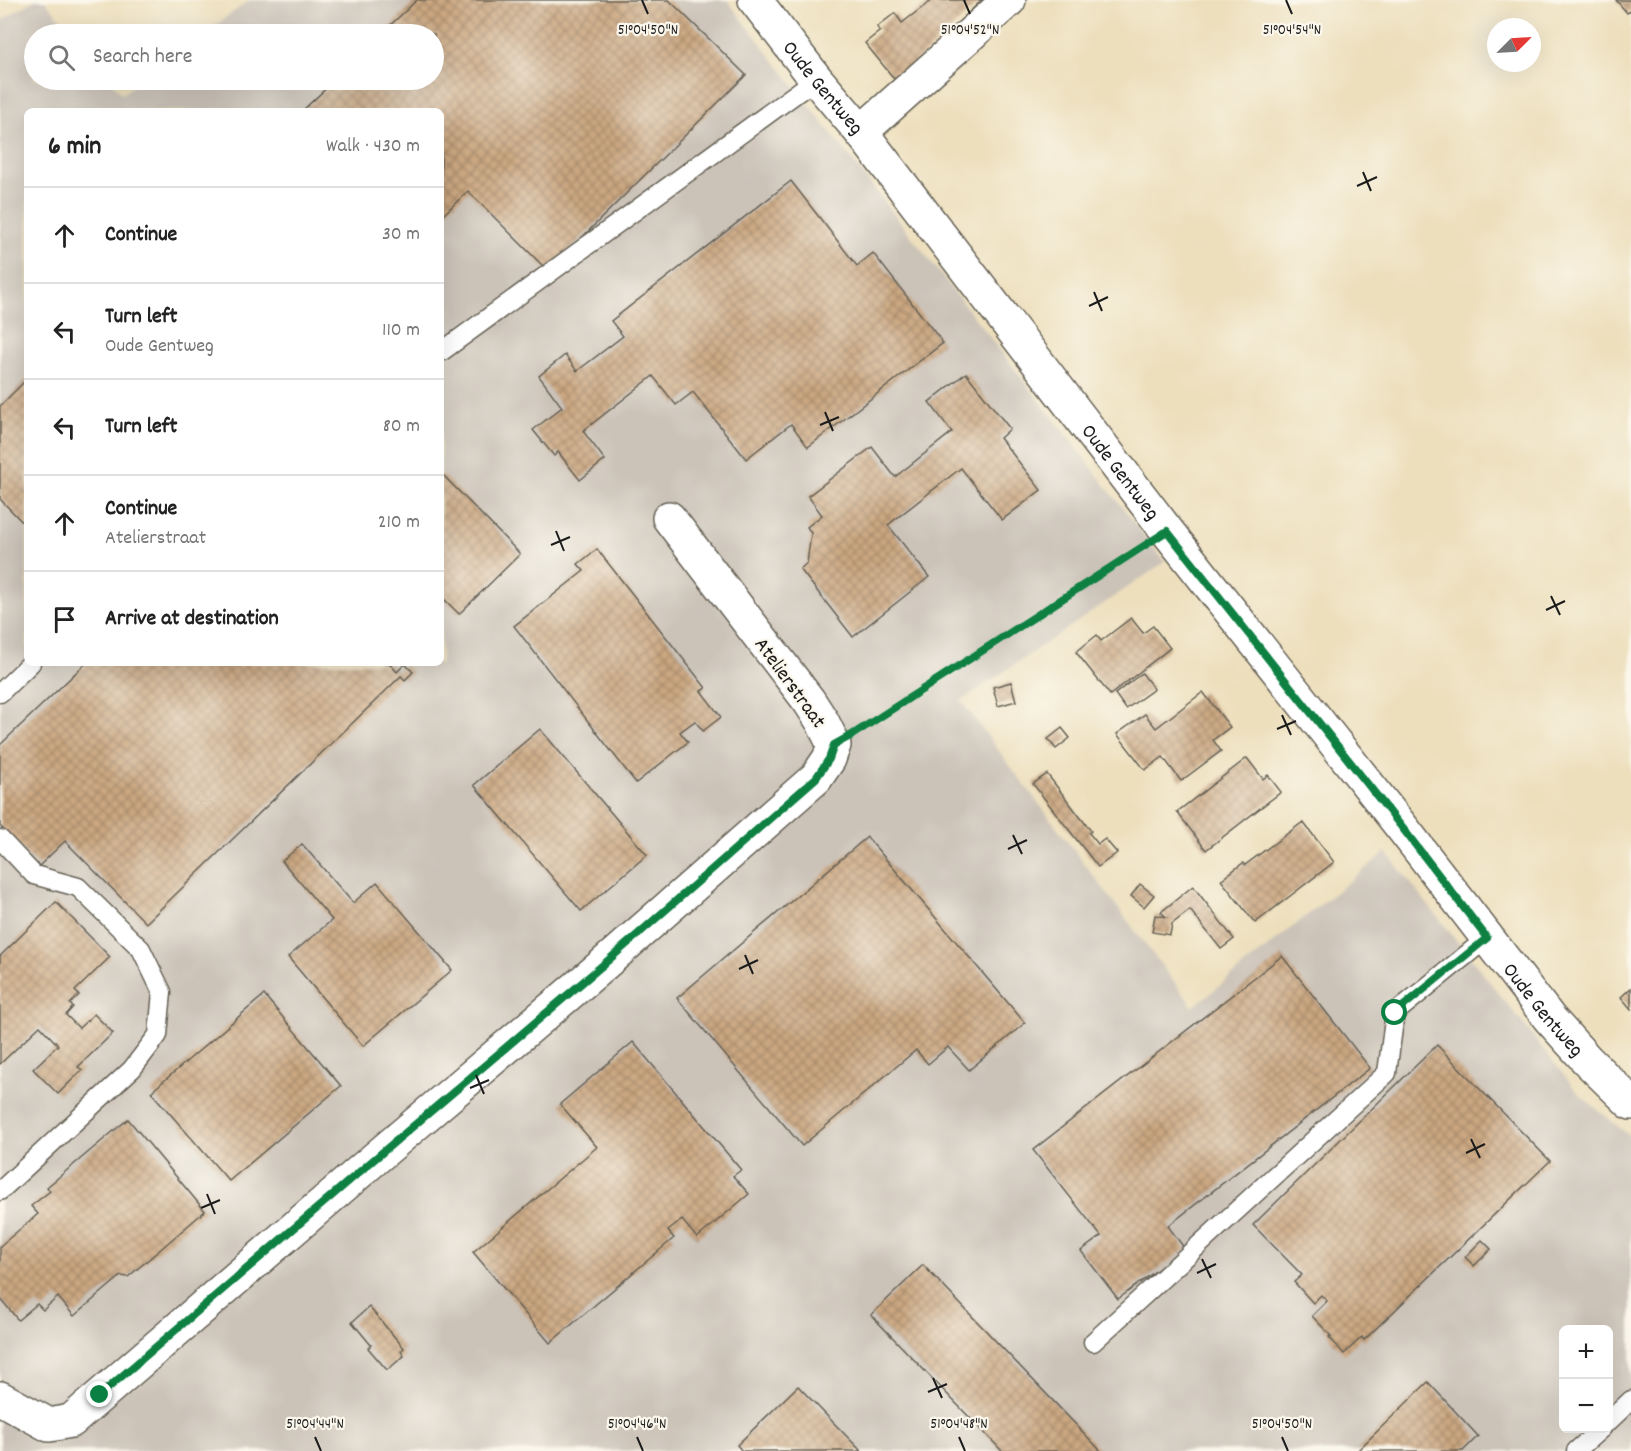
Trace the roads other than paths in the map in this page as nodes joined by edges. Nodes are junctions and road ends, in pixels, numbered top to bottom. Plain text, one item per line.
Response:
1 (755, 0) edge
2 (1009, 0) edge
3 (816, 79) junction
4 (861, 132) junction
5 (444, 350) edge
6 (669, 518) dead end
7 (28, 666) edge
8 (0, 693) edge
9 (0, 839) edge
10 (1487, 938) junction
11 (1631, 1103) edge
12 (0, 1191) edge
13 (1093, 1342) dead end
14 (0, 1398) edge
15 (1631, 1400) edge
16 (1613, 1417) edge
17 (1596, 1433) edge
18 (1576, 1451) edge

1 - 3 street, Oude Gentweg
2 - 4 street
3 - 4 street, Oude Gentweg
3 - 5 lane
4 - 10 street, Oude Gentweg
6 - 14 street, Atelierstraat
7 - 8 lane
9 - 12 lane
10 - 11 street, Oude Gentweg
10 - 13 lane
15 - 16 lane
17 - 18 lane

